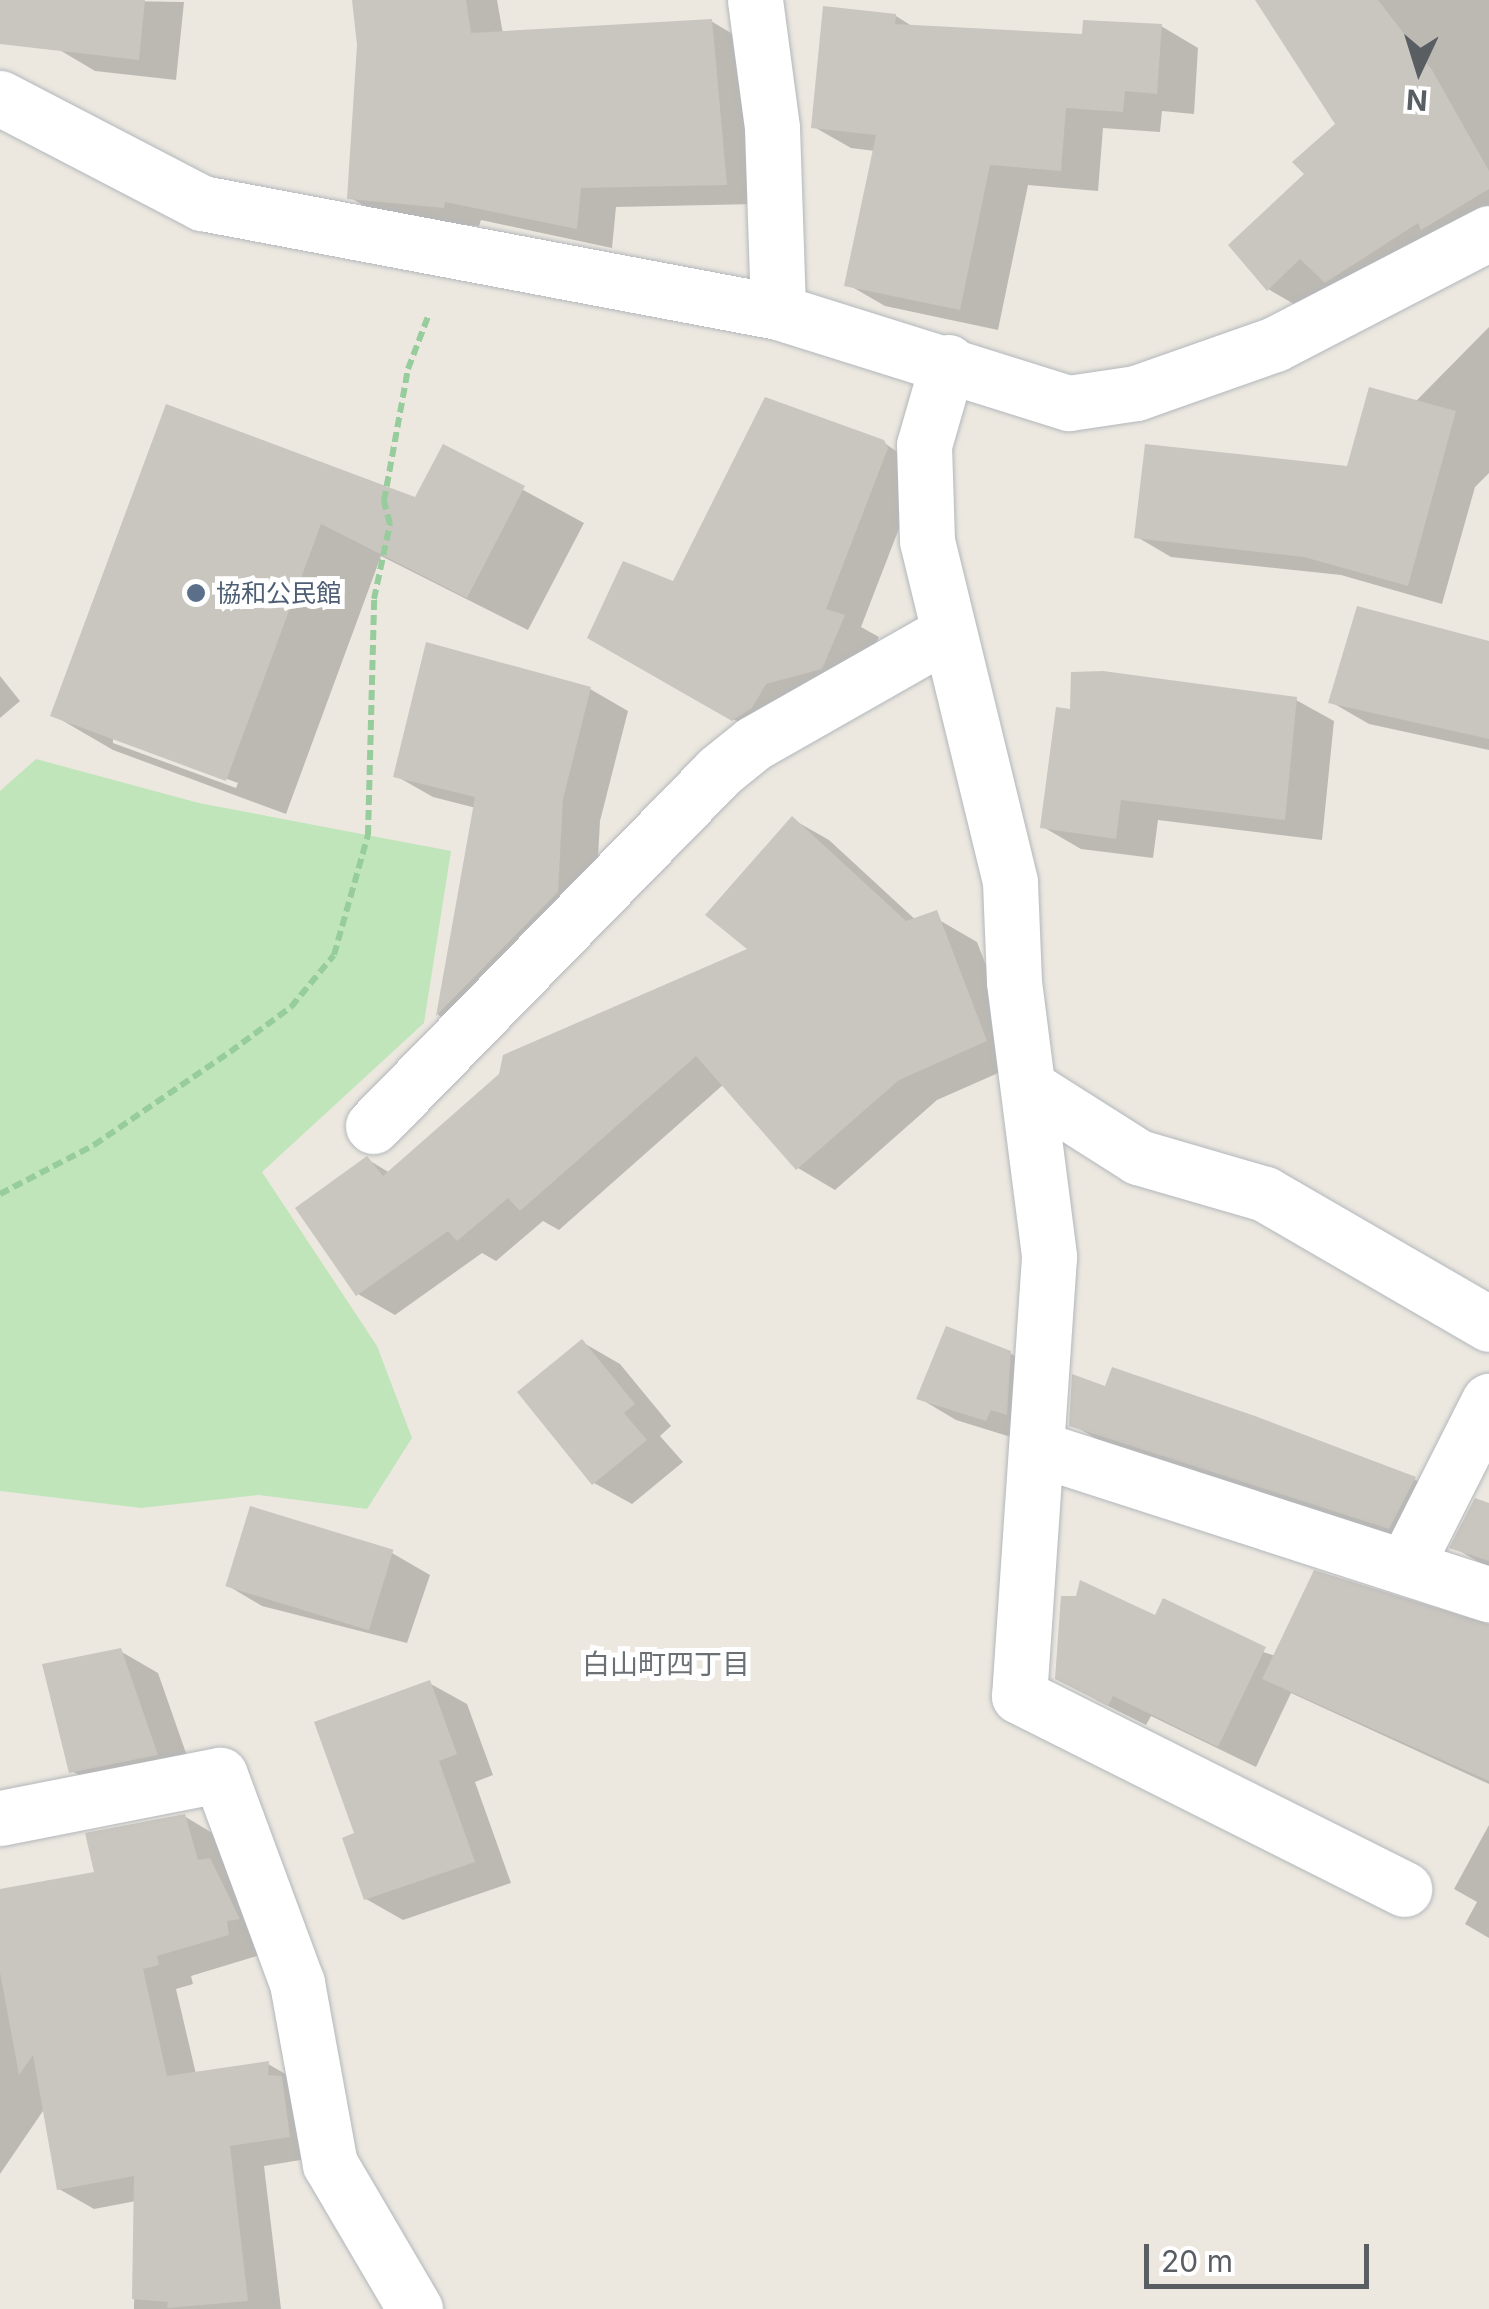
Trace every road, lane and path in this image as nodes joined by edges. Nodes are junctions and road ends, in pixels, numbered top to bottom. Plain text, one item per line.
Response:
1 (755, 0) edge
2 (0, 98) edge
3 (1489, 233) edge
4 (452, 252) junction
5 (778, 312) junction
6 (948, 362) junction
7 (948, 633) junction
8 (1032, 1089) junction
9 (372, 1126) dead end
10 (0, 1194) edge
11 (1489, 1324) edge
12 (1489, 1401) edge
13 (1039, 1448) junction
14 (1406, 1566) junction
15 (1489, 1594) edge
16 (0, 1818) edge
17 (1404, 1889) dead end
18 (415, 2309) edge

1 - 5 street
2 - 4 street
3 - 6 street
4 - 5 street
4 - 10 path
5 - 6 street
6 - 7 street
7 - 8 street
7 - 9 street
8 - 11 street
8 - 13 street
12 - 14 street
13 - 14 street
13 - 17 street
14 - 15 street
16 - 18 street

